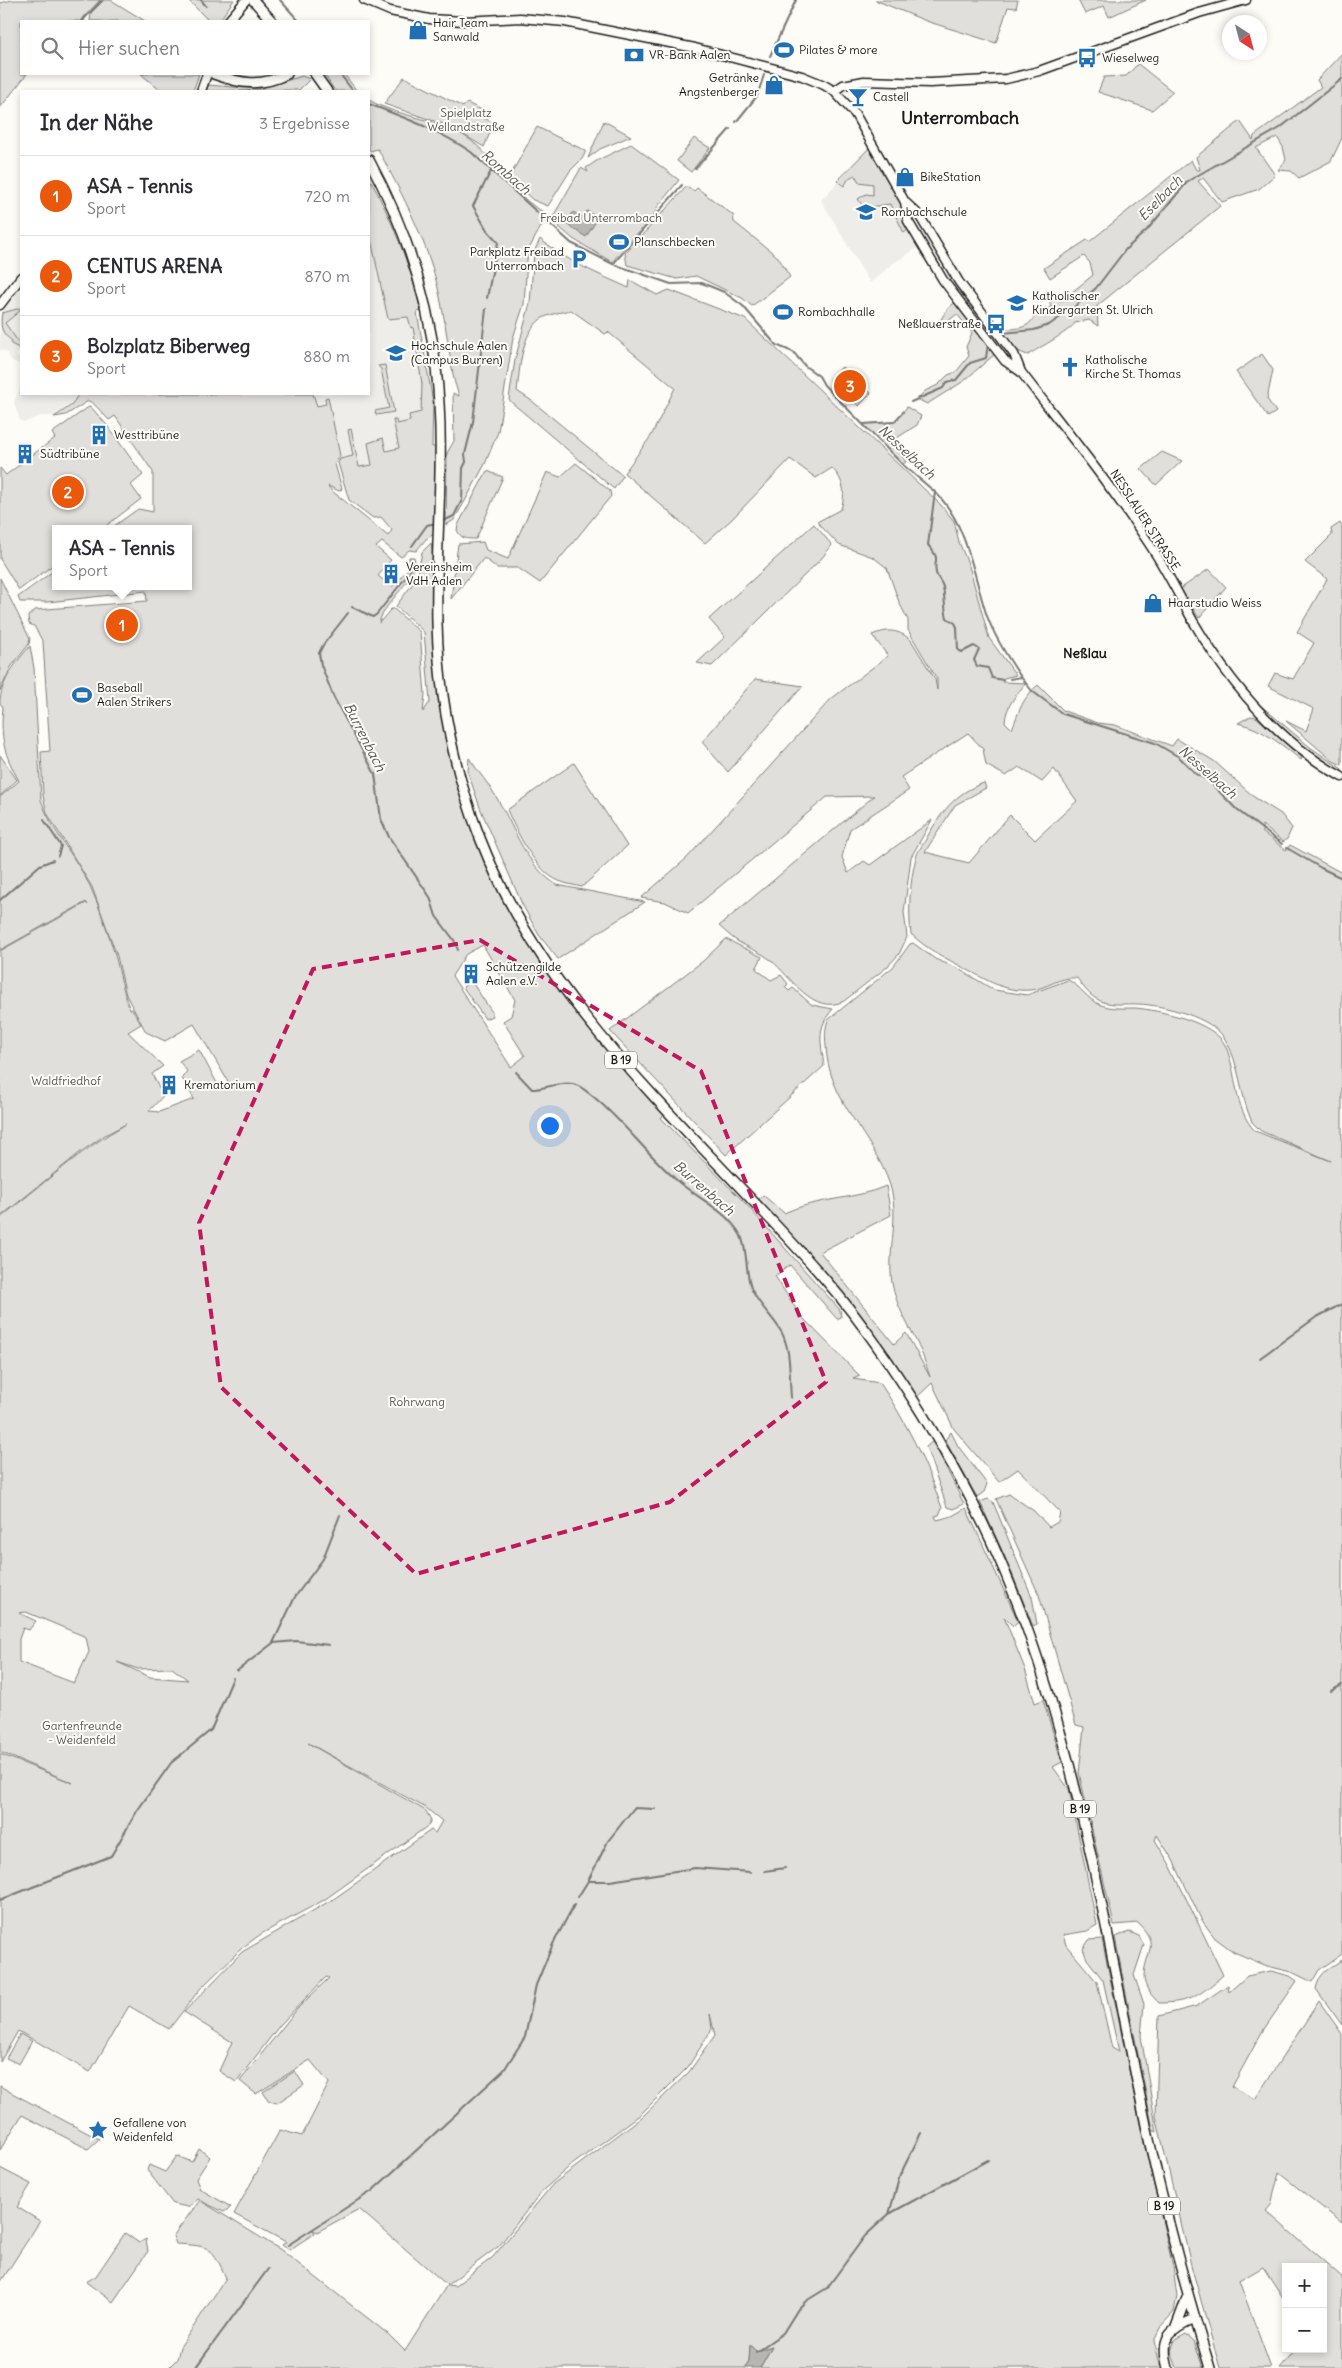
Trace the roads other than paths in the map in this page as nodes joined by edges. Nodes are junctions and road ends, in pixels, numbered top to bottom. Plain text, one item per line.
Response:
1 (246, 0) edge
2 (253, 0) edge
3 (1246, 0) edge
4 (366, 1) edge
5 (229, 20) edge
6 (271, 20) edge
7 (207, 75) edge
8 (217, 75) edge
9 (284, 75) edge
10 (315, 75) edge
11 (201, 90) edge
12 (326, 90) edge
13 (834, 91) junction
14 (370, 162) edge
15 (905, 202) junction
16 (20, 278) edge
17 (0, 305) edge
18 (1021, 372) junction
19 (1342, 777) edge
20 (1188, 2294) junction
21 (1195, 2319) junction
22 (1176, 2328) junction
23 (1168, 2368) edge
24 (1210, 2368) edge

1 - 5 main road
2 - 6 main road
3 - 13 main road
4 - 13 main road
7 - 11 main road
8 - 9 main road
10 - 12 main road
13 - 15 main road, NESSLAUER STRASSE
14 - 20 main road, B 19
15 - 18 main road, NESSLAUER STRASSE
15 - 18 main road, NESSLAUER STRASSE
16 - 17 main road
18 - 19 main road, NESSLAUER STRASSE
20 - 21 main road, B 19
20 - 22 main road
21 - 22 main road
21 - 24 main road, B 19
22 - 23 main road

